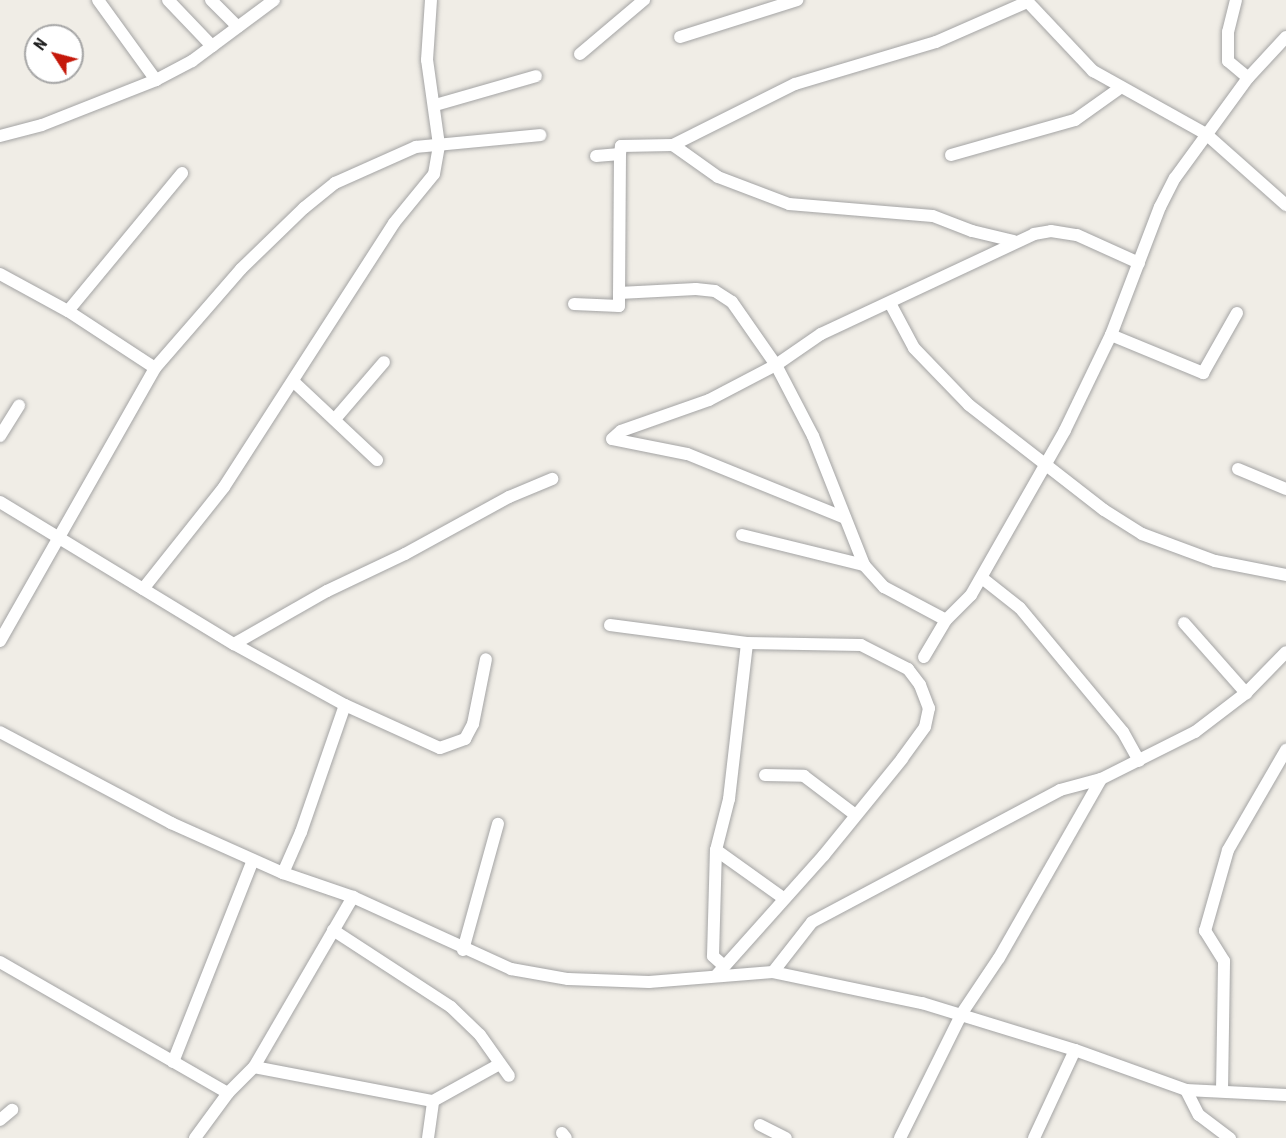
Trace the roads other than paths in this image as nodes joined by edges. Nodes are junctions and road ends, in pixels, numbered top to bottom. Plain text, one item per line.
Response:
1 (98, 0) edge
2 (168, 0) edge
3 (211, 0) edge
4 (274, 0) edge
5 (431, 0) edge
6 (644, 0) edge
7 (797, 0) edge
8 (1236, 0) edge
9 (1026, 1) edge
10 (238, 27) junction
11 (680, 37) dead end
12 (1286, 37) edge
13 (212, 46) junction
14 (580, 54) dead end
15 (536, 76) dead end
16 (1248, 78) junction
17 (156, 80) junction
18 (1120, 88) junction
19 (435, 105) junction
20 (1206, 134) junction
21 (540, 135) dead end
22 (0, 136) edge
23 (439, 145) junction
24 (673, 145) junction
25 (620, 154) junction
26 (951, 155) dead end
27 (596, 156) dead end
28 (182, 173) dead end
29 (1286, 205) edge
30 (1014, 241) junction
31 (1139, 263) junction
32 (0, 274) edge
33 (619, 293) junction
34 (890, 303) junction
35 (574, 304) dead end
36 (68, 311) junction
37 (1237, 314) dead end
38 (1111, 335) junction
39 (384, 362) dead end
40 (776, 365) junction
41 (154, 368) junction
42 (294, 382) junction
43 (19, 405) dead end
44 (335, 419) junction
45 (0, 436) edge
46 (377, 460) dead end
47 (1044, 467) junction
48 (1238, 468) dead end
49 (552, 479) dead end
50 (1286, 489) edge
51 (0, 502) edge
52 (845, 518) junction
53 (742, 535) dead end
54 (62, 536) junction
55 (864, 564) junction
56 (1286, 575) edge
57 (982, 578) junction
58 (143, 589) junction
59 (946, 620) junction
60 (1184, 623) dead end
61 (610, 626) dead end
62 (0, 641) edge
63 (747, 643) junction
64 (234, 644) junction
65 (1286, 652) edge
66 (924, 657) dead end
67 (486, 659) dead end
68 (1246, 693) junction
69 (345, 705) junction
70 (0, 732) edge
71 (1286, 750) edge
72 (1139, 761) junction
73 (765, 775) dead end
74 (1101, 779) junction
75 (854, 814) junction
76 (498, 824) dead end
77 (716, 850) junction
78 (253, 860) junction
79 (283, 873) junction
80 (353, 897) junction
81 (783, 898) junction
82 (333, 930) junction
83 (463, 950) junction
84 (0, 962) edge
85 (724, 966) junction
86 (773, 972) junction
87 (716, 976) junction
88 (962, 1013) junction
89 (1075, 1050) junction
90 (173, 1062) junction
91 (498, 1065) junction
92 (254, 1066) junction
93 (509, 1076) dead end
94 (1186, 1090) junction
95 (1222, 1092) junction
96 (228, 1093) junction
97 (1286, 1095) edge
98 (433, 1101) junction
99 (12, 1110) dead end
100 (0, 1120) edge
101 (760, 1125) dead end
102 (195, 1138) edge
103 (428, 1138) edge
104 (786, 1138) edge
105 (900, 1138) edge
106 (1034, 1138) edge
107 (1230, 1138) edge

1 - 17 street
2 - 13 street
3 - 10 street
4 - 10 street
5 - 19 street
6 - 14 street
7 - 11 street
8 - 16 street
9 - 18 street
9 - 24 street
10 - 13 street
12 - 16 street
13 - 17 street
15 - 19 street
16 - 20 street
17 - 22 street
18 - 20 street
18 - 26 street
19 - 23 street
20 - 29 street
20 - 31 street
21 - 23 street
23 - 41 street
23 - 42 street
24 - 25 street
24 - 30 street
25 - 27 street
25 - 33 street
28 - 36 street
30 - 31 street
30 - 34 street
31 - 38 street
32 - 36 street
33 - 35 street
33 - 40 street
34 - 40 street
34 - 47 street
36 - 41 street
37 - 38 street
38 - 47 street
39 - 44 street
40 - 52 street
40 - 52 street
41 - 54 street
42 - 44 street
42 - 58 street
43 - 45 street
44 - 46 street
47 - 56 street
47 - 57 street
48 - 50 street
49 - 64 street
51 - 54 street
52 - 55 street
53 - 55 street
54 - 58 street
54 - 62 street
55 - 59 street
57 - 59 street
57 - 72 street
58 - 64 street
59 - 66 street
60 - 68 street
61 - 63 street
63 - 75 street
63 - 77 street
64 - 69 street
65 - 68 street
67 - 69 street
68 - 72 street
69 - 79 street
70 - 78 street
71 - 95 street
72 - 74 street
73 - 75 street
74 - 86 street
74 - 88 street
75 - 81 street
76 - 83 street
77 - 81 street
77 - 85 street
78 - 79 street
78 - 90 street
79 - 80 street
80 - 82 street
80 - 83 street
81 - 85 street
82 - 91 street
82 - 92 street
83 - 87 street
84 - 90 street
85 - 87 street
86 - 87 street
86 - 88 street
88 - 89 street
88 - 105 street
89 - 94 street
89 - 106 street
90 - 96 street
91 - 93 street
91 - 98 street
92 - 96 street
92 - 98 street
94 - 95 street
94 - 107 street
95 - 97 street
96 - 102 street
98 - 103 street
99 - 100 street
101 - 104 street

